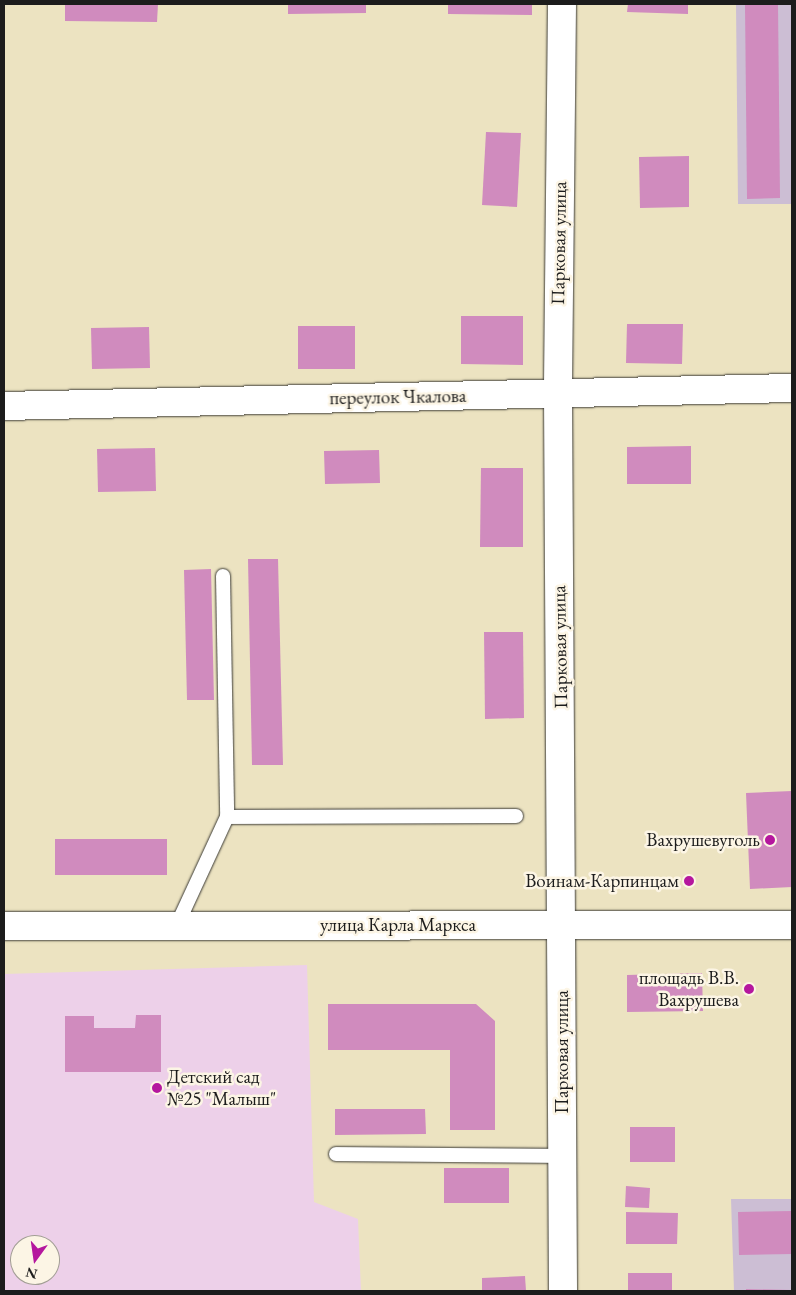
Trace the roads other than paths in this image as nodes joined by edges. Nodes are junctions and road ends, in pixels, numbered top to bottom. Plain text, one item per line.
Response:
1 (562, 4) edge
2 (792, 388) edge
3 (558, 393) junction
4 (4, 406) edge
5 (223, 576) dead end
6 (516, 816) dead end
7 (228, 817) junction
8 (177, 925) junction
9 (562, 925) junction
10 (792, 925) edge
11 (4, 926) edge
12 (336, 1154) dead end
13 (562, 1156) junction
14 (562, 1291) edge

1 - 3 street, Парковая улица
2 - 3 street, переулок Чкалова
3 - 4 street, переулок Чкалова
3 - 9 street, Парковая улица
5 - 7 lane
6 - 7 lane
7 - 8 lane
8 - 9 street, улица Карла Маркса
8 - 11 street, улица Карла Маркса
9 - 10 street, улица Карла Маркса
9 - 13 street, Парковая улица
12 - 13 lane
13 - 14 street, Парковая улица

